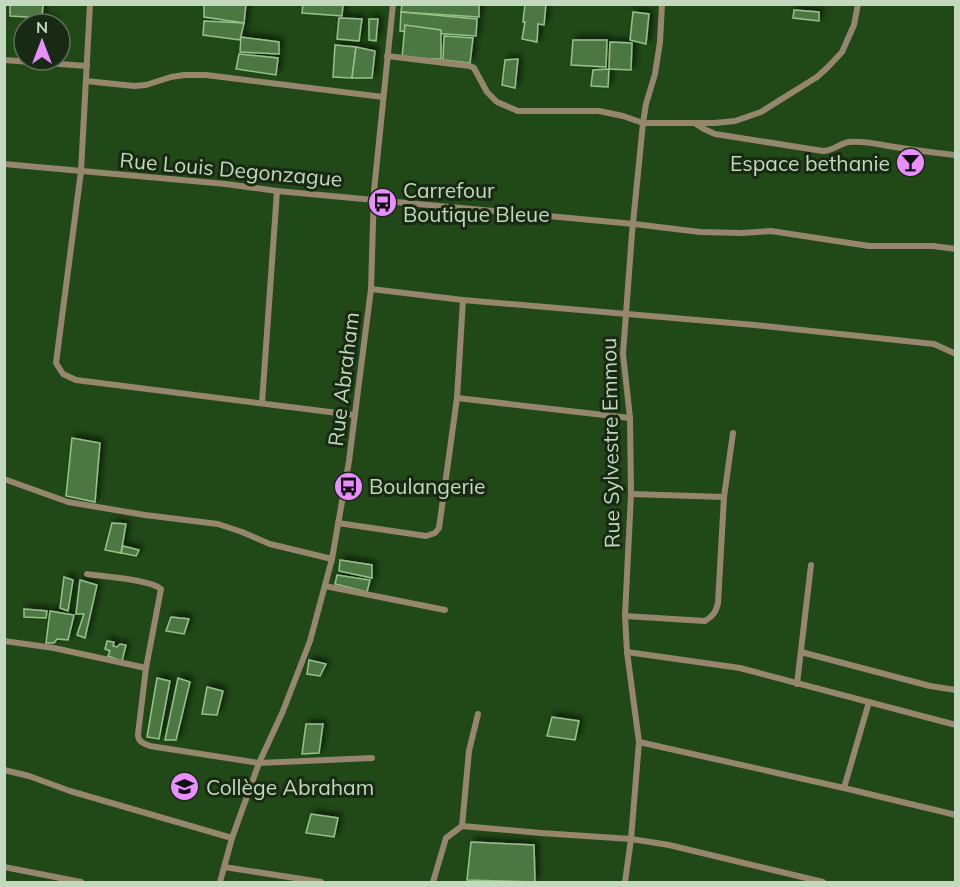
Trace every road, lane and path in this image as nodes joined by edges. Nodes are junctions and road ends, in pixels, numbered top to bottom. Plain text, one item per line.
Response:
1 (90, 4) edge
2 (393, 4) edge
3 (662, 4) edge
4 (858, 4) edge
5 (387, 56) junction
6 (4, 60) edge
7 (87, 66) junction
8 (86, 81) junction
9 (383, 97) junction
10 (644, 123) junction
11 (696, 123) junction
12 (956, 155) edge
13 (4, 164) edge
14 (81, 171) junction
15 (277, 191) junction
16 (375, 199) junction
17 (634, 224) junction
18 (956, 249) edge
19 (371, 289) junction
20 (463, 300) junction
21 (627, 314) junction
22 (956, 354) edge
23 (457, 398) junction
24 (262, 403) junction
25 (354, 415) junction
26 (630, 418) junction
27 (733, 433) dead end
28 (4, 479) edge
29 (631, 494) junction
30 (724, 497) junction
31 (338, 523) junction
32 (332, 559) junction
33 (811, 565) dead end
34 (87, 574) dead end
35 (325, 586) junction
36 (445, 610) dead end
37 (625, 616) junction
38 (4, 641) edge
39 (627, 652) junction
40 (801, 652) junction
41 (146, 668) junction
42 (797, 684) junction
43 (956, 690) edge
44 (869, 702) junction
45 (478, 714) dead end
46 (956, 725) edge
47 (639, 742) junction
48 (372, 758) dead end
49 (259, 763) junction
50 (4, 770) edge
51 (844, 788) junction
52 (956, 815) edge
53 (462, 826) junction
54 (232, 838) junction
55 (631, 839) junction
56 (4, 867) edge
57 (224, 867) junction
58 (81, 882) edge
59 (219, 882) edge
60 (321, 882) edge
61 (433, 882) edge
62 (625, 882) edge
63 (823, 882) edge

1 - 7 street
2 - 5 street, Rue Abraham
3 - 10 street, Rue Sylvestre Emmou
4 - 11 street
5 - 9 street, Rue Abraham
5 - 10 street
6 - 7 street
7 - 8 street
8 - 9 street
8 - 14 street
9 - 16 street, Rue Abraham
10 - 11 street
10 - 17 street, Rue Sylvestre Emmou
11 - 12 street
13 - 14 street, Rue Louis Degonzague
14 - 15 street, Rue Louis Degonzague
14 - 24 street
15 - 16 street, Rue Louis Degonzague
15 - 24 street
16 - 17 street, Rue Louis Degonzague
16 - 19 street, Rue Abraham
17 - 18 street, Rue Louis Degonzague
17 - 21 street, Rue Sylvestre Emmou
19 - 20 street
19 - 25 street, Rue Abraham
20 - 21 street
20 - 23 street
21 - 22 street
21 - 26 street, Rue Sylvestre Emmou
23 - 26 street
23 - 31 street
24 - 25 street
25 - 31 street, Rue Abraham
26 - 29 street, Rue Sylvestre Emmou
27 - 30 street
28 - 32 street
29 - 30 street
29 - 37 street, Rue Sylvestre Emmou
30 - 37 street
31 - 32 street, Rue Abraham
32 - 35 street, Rue Abraham
33 - 40 street
34 - 41 street
35 - 36 street
35 - 49 street, Rue Abraham
37 - 39 street, Rue Sylvestre Emmou
38 - 41 street
39 - 42 street
39 - 47 street, Rue Sylvestre Emmou
40 - 42 street
40 - 43 street
41 - 49 street
42 - 44 street
44 - 46 street
44 - 51 street
45 - 53 street
47 - 51 street
47 - 55 street, Rue Sylvestre Emmou
48 - 49 street
49 - 54 street, Rue Abraham
50 - 54 street
51 - 52 street
53 - 55 street
53 - 61 street
54 - 57 street, Rue Abraham
55 - 62 street, Rue Sylvestre Emmou
55 - 63 street
56 - 58 street
57 - 59 street, Rue Abraham
57 - 60 street

